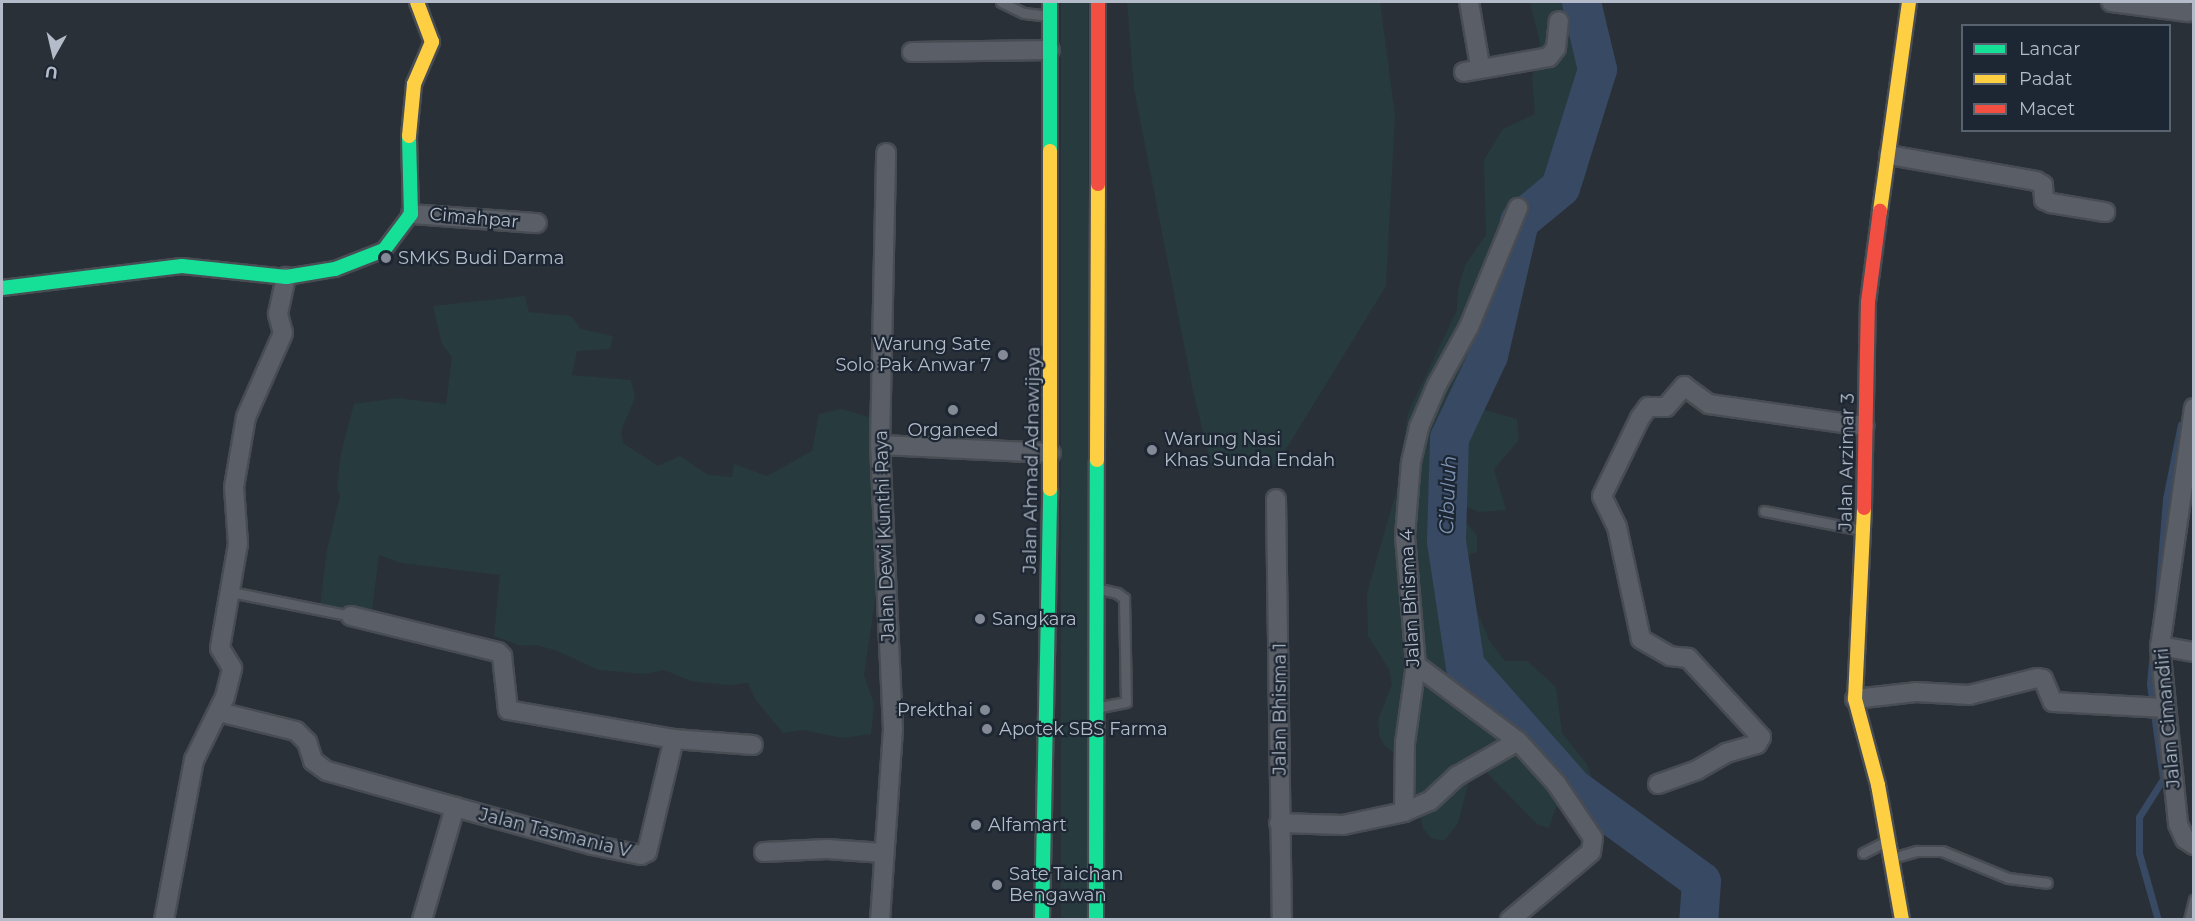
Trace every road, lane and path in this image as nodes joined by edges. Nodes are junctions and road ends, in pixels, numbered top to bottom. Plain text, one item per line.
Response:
1 (417, 2) edge
2 (1001, 2) edge
3 (1050, 2) edge
4 (1098, 2) edge
5 (1469, 2) edge
6 (1909, 2) edge
7 (2111, 2) edge
8 (2188, 12) dead end
9 (1050, 16) junction
10 (1559, 21) dead end
11 (1050, 50) junction
12 (912, 52) dead end
13 (886, 153) dead end
14 (1889, 155) junction
15 (1518, 208) dead end
16 (2105, 212) dead end
17 (411, 214) junction
18 (537, 224) dead end
19 (286, 277) junction
20 (2, 288) edge
21 (2193, 408) edge
22 (1864, 426) junction
23 (880, 445) junction
24 (1051, 453) junction
25 (2189, 480) edge
26 (1276, 499) dead end
27 (1764, 512) dead end
28 (1864, 531) junction
29 (1097, 588) junction
30 (231, 592) junction
31 (351, 616) joint
32 (2160, 646) junction
33 (2193, 652) edge
34 (1416, 665) junction
35 (1855, 699) junction
36 (1097, 707) junction
37 (2161, 709) junction
38 (219, 712) junction
39 (674, 739) junction
40 (1518, 741) junction
41 (753, 745) dead end
42 (1658, 784) dead end
43 (455, 807) junction
44 (1404, 812) junction
45 (1279, 823) junction
46 (1887, 842) junction
47 (2193, 845) edge
48 (764, 852) dead end
49 (884, 853) junction
50 (1863, 853) dead end
51 (1890, 858) junction
52 (2047, 883) dead end
53 (2193, 900) edge
54 (164, 920) edge
55 (422, 920) edge
56 (880, 920) edge
57 (1042, 920) edge
58 (1096, 920) edge
59 (1282, 920) edge
60 (1510, 920) edge
61 (1902, 920) edge
62 (2188, 920) edge

1 - 17 main road
2 - 9 lane
3 - 9 main road, Jalan Ahmad Adnawijaya
4 - 29 main road
5 - 10 street
6 - 14 main road, Jalan Arzimar 3
7 - 8 street
9 - 11 main road, Jalan Ahmad Adnawijaya
11 - 12 street
11 - 24 main road, Jalan Ahmad Adnawijaya
13 - 23 street, Jalan Dewi Kunthi Raya
14 - 16 street
14 - 22 main road, Jalan Arzimar 3
15 - 34 street, Jalan Bhisma 4
17 - 18 street, Cimahpar
17 - 19 main road
19 - 20 main road
19 - 30 street
21 - 25 street, Jalan Cimandiri
22 - 28 main road, Jalan Arzimar 3
22 - 42 street
23 - 24 street
23 - 49 street, Jalan Dewi Kunthi Raya
24 - 57 main road, Jalan Ahmad Adnawijaya
25 - 32 street, Jalan Cimandiri
26 - 45 street, Jalan Bhisma 1
27 - 28 lane
28 - 35 main road, Jalan Arzimar 3
29 - 36 main road
29 - 36 lane
30 - 31 lane
30 - 38 street
31 - 39 street
32 - 33 street
32 - 37 street, Jalan Cimandiri
34 - 40 street
34 - 44 street, Jalan Bhisma 4
35 - 37 street
35 - 46 main road, Jalan Arzimar 3
36 - 58 main road
37 - 47 street, Jalan Cimandiri
38 - 43 street, Jalan Tasmania V
38 - 54 street
39 - 41 street
39 - 43 street, Jalan Tasmania V
40 - 44 street
40 - 60 street
43 - 55 street, Jalan Tasmania V
44 - 45 street
45 - 59 street, Jalan Bhisma 1
46 - 50 lane
46 - 51 main road, Jalan Arzimar 3
48 - 49 street
49 - 56 street, Jalan Dewi Kunthi Raya
51 - 52 lane
51 - 61 main road, Jalan Arzimar 3
53 - 62 lane

